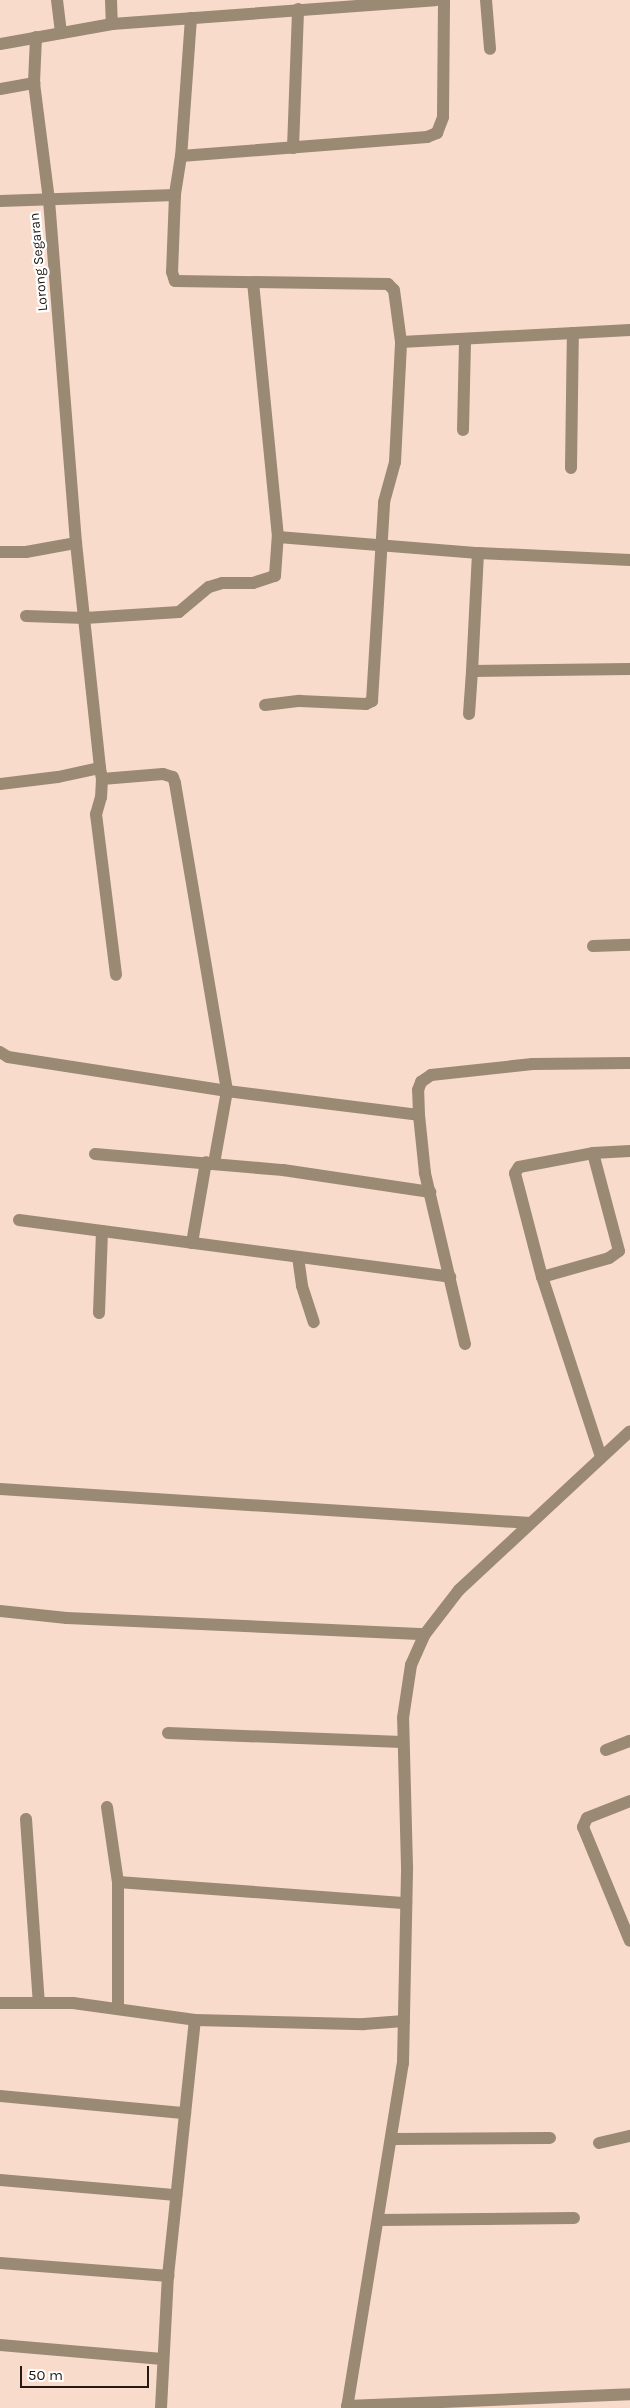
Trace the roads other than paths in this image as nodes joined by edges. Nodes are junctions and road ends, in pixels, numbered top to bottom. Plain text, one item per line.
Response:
1 (57, 0) edge
2 (111, 0) edge
3 (436, 0) edge
4 (444, 0) edge
5 (486, 0) edge
6 (273, 6) edge
7 (298, 9) junction
8 (191, 18) junction
9 (112, 24) junction
10 (61, 32) junction
11 (36, 37) junction
12 (0, 44) edge
13 (490, 49) dead end
14 (34, 83) junction
15 (0, 89) edge
16 (292, 148) junction
17 (181, 156) junction
18 (174, 195) junction
19 (49, 200) junction
20 (0, 201) edge
21 (253, 282) junction
22 (630, 330) edge
23 (574, 333) junction
24 (465, 339) junction
25 (401, 342) junction
26 (463, 430) dead end
27 (571, 468) dead end
28 (278, 537) junction
29 (76, 543) junction
30 (381, 545) junction
31 (0, 552) edge
32 (478, 553) junction
33 (630, 560) edge
34 (26, 616) dead end
35 (85, 618) junction
36 (630, 669) edge
37 (472, 671) junction
38 (265, 705) dead end
39 (469, 714) dead end
40 (101, 773) junction
41 (0, 784) edge
42 (630, 945) edge
43 (593, 946) dead end
44 (116, 975) dead end
45 (0, 1052) edge
46 (630, 1063) edge
47 (226, 1091) junction
48 (419, 1115) junction
49 (630, 1151) edge
50 (593, 1153) junction
51 (95, 1154) dead end
52 (210, 1163) junction
53 (430, 1192) junction
54 (19, 1220) dead end
55 (102, 1231) junction
56 (192, 1243) junction
57 (298, 1257) junction
58 (450, 1277) junction
59 (542, 1277) junction
60 (100, 1313) dead end
61 (314, 1322) dead end
62 (465, 1344) dead end
63 (630, 1431) edge
64 (601, 1457) junction
65 (0, 1489) edge
66 (530, 1523) junction
67 (0, 1611) edge
68 (425, 1634) junction
69 (168, 1733) dead end
70 (630, 1741) edge
71 (402, 1742) junction
72 (606, 1750) dead end
73 (630, 1801) edge
74 (107, 1807) dead end
75 (26, 1819) dead end
76 (118, 1882) junction
77 (406, 1902) junction
78 (630, 1941) edge
79 (0, 2003) edge
80 (39, 2003) junction
81 (118, 2010) junction
82 (194, 2020) junction
83 (404, 2021) junction
84 (0, 2096) edge
85 (185, 2113) junction
86 (630, 2136) edge
87 (550, 2138) dead end
88 (393, 2139) junction
89 (600, 2143) dead end
90 (0, 2180) edge
91 (176, 2195) junction
92 (574, 2218) dead end
93 (379, 2220) junction
94 (0, 2263) edge
95 (168, 2276) junction
96 (0, 2345) edge
97 (162, 2359) junction
98 (630, 2394) edge
99 (347, 2407) edge
100 (161, 2408) edge

1 - 10 street
2 - 9 street
3 - 7 street
4 - 16 street
5 - 13 street
6 - 7 street
6 - 8 street
7 - 16 street
8 - 9 street
8 - 17 street
9 - 10 street
10 - 11 street
11 - 12 street
11 - 14 street, Lorong Segaran
14 - 15 street
14 - 19 street, Lorong Segaran
16 - 17 street
17 - 18 street
18 - 19 street
18 - 21 street
19 - 20 street
19 - 29 street, Lorong Segaran
21 - 25 street
21 - 28 street
22 - 23 street
23 - 24 street
23 - 27 street
24 - 25 street
24 - 26 street
25 - 30 street
28 - 30 street
28 - 35 street
29 - 31 street
29 - 35 street, Lorong Segaran
30 - 32 street
30 - 38 street
32 - 33 street
32 - 37 street
34 - 35 street
35 - 40 street, Lorong Segaran
36 - 37 street
37 - 39 street
40 - 41 street
40 - 44 street, Lorong Segaran
40 - 47 street
42 - 43 street
45 - 47 street
46 - 48 street
47 - 48 street
47 - 52 street
48 - 53 street
49 - 50 street
50 - 59 street
50 - 59 street
51 - 52 street
52 - 53 street
52 - 56 street
53 - 58 street
54 - 55 street
55 - 56 street
55 - 60 street
56 - 57 street
57 - 58 street
57 - 61 street
58 - 62 street
59 - 64 street
63 - 64 street
64 - 66 street
65 - 66 street
66 - 68 street
67 - 68 street
68 - 71 street
69 - 71 street
70 - 72 street
71 - 77 street
73 - 78 street
74 - 76 street
75 - 80 street
76 - 77 street
76 - 81 street
77 - 83 street
79 - 80 street
80 - 81 street
81 - 82 street
82 - 83 street
82 - 85 street
83 - 88 street
84 - 85 street
85 - 91 street
86 - 89 street
87 - 88 street
88 - 93 street
90 - 91 street
91 - 95 street
92 - 93 street
93 - 99 street
94 - 95 street
95 - 97 street
96 - 97 street
97 - 100 street
98 - 99 street

